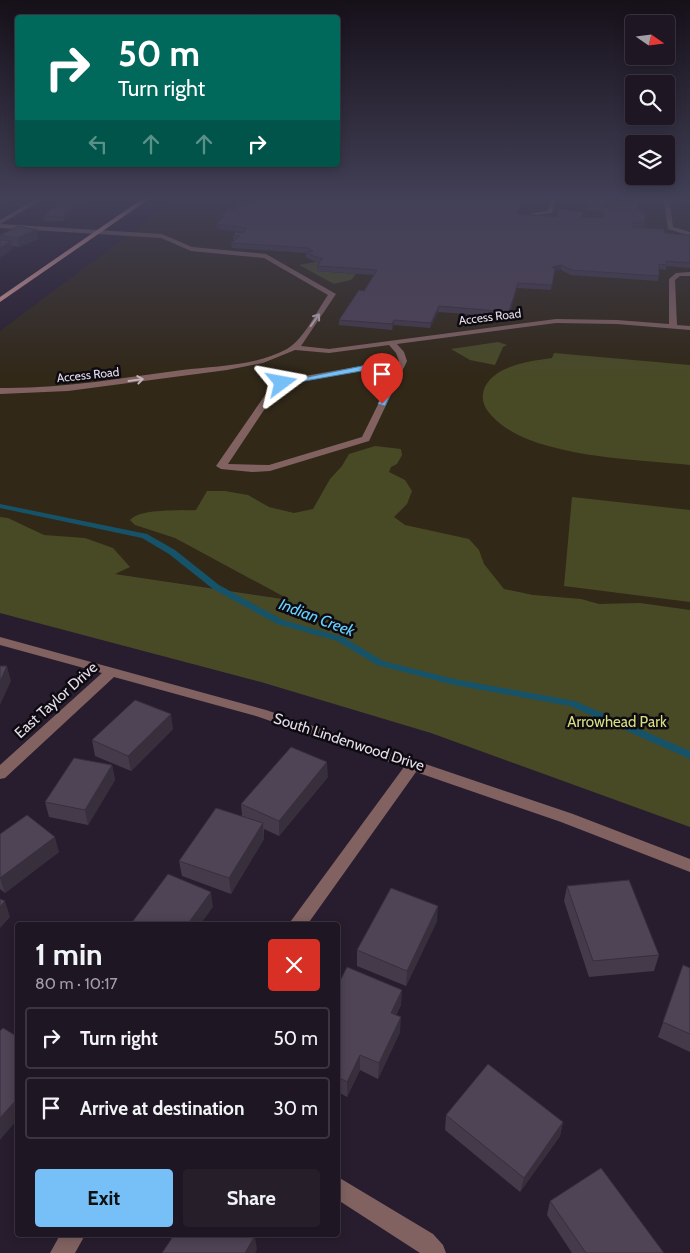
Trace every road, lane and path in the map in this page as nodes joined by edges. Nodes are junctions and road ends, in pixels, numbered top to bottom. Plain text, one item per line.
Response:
1 (61, 257) edge
2 (269, 257) edge
3 (690, 274) edge
4 (0, 300) edge
5 (673, 326) junction
6 (690, 328) edge
7 (390, 343) junction
8 (295, 348) junction
9 (398, 370) junction
10 (0, 391) edge
11 (0, 641) edge
12 (112, 671) junction
13 (414, 764) junction
14 (0, 774) edge
15 (690, 866) edge
16 (299, 922) edge
17 (340, 1189) edge
18 (73, 1237) edge
19 (61, 1253) edge
20 (435, 1253) edge

1 - 4 main road
8 -> 2 street
3 - 5 street
5 - 6 street, Access Road
5 - 7 street, Access Road
7 - 8 street, Access Road
7 - 9 street
10 -> 8 street, Access Road
9 - 9 street
11 - 12 street, South Lindenwood Drive
12 - 13 street, South Lindenwood Drive
12 - 14 street, East Taylor Drive
13 - 15 street, South Lindenwood Drive
13 - 16 street
17 - 20 street
18 - 19 street

